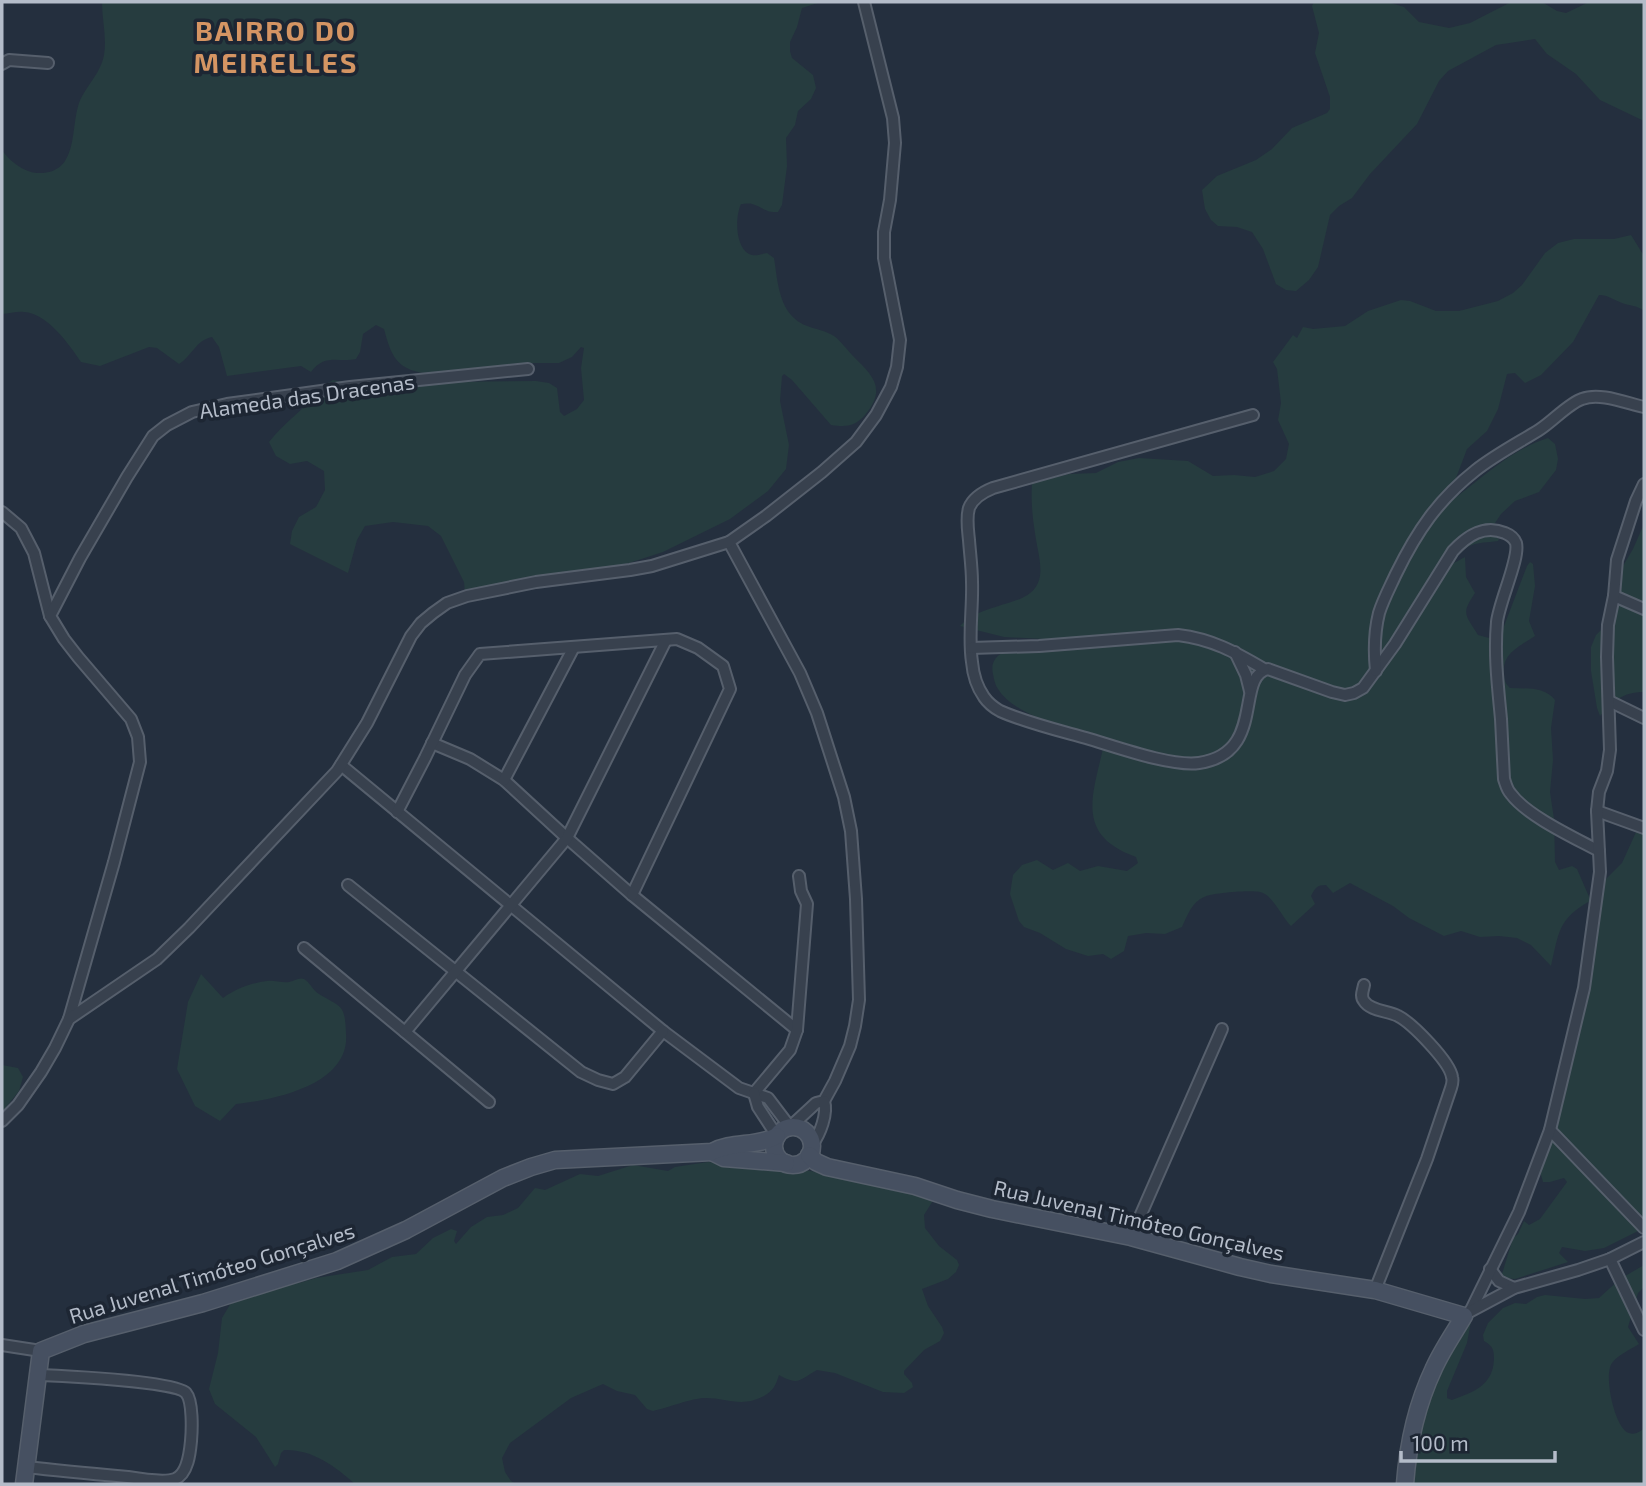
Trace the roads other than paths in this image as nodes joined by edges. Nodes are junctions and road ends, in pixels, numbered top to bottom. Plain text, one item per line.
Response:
1 (864, 2) edge
2 (48, 63) dead end
3 (2, 64) edge
4 (528, 369) dead end
5 (1644, 407) edge
6 (1254, 415) dead end
7 (1644, 484) edge
8 (2, 512) edge
9 (729, 542) junction
10 (1614, 596) junction
11 (1644, 609) edge
12 (50, 616) junction
13 (666, 640) junction
14 (574, 647) junction
15 (971, 648) junction
16 (1235, 652) junction
17 (1264, 669) junction
18 (1376, 671) junction
19 (1250, 692) junction
20 (1609, 701) junction
21 (1644, 718) edge
22 (432, 743) junction
23 (341, 765) junction
24 (504, 780) junction
25 (1597, 811) junction
26 (397, 812) junction
27 (1644, 828) edge
28 (567, 838) junction
29 (1599, 851) junction
30 (799, 876) dead end
31 (348, 885) dead end
32 (632, 895) junction
33 (511, 905) junction
34 (304, 948) dead end
35 (456, 971) junction
36 (1364, 985) dead end
37 (69, 1019) junction
38 (1222, 1029) dead end
39 (797, 1030) junction
40 (663, 1031) junction
41 (405, 1032) junction
42 (754, 1093) junction
43 (824, 1101) junction
44 (489, 1102) dead end
45 (2, 1121) edge
46 (1550, 1130) junction
47 (783, 1131) junction
48 (810, 1150) junction
49 (712, 1152) junction
50 (786, 1163) junction
51 (1644, 1228) edge
52 (1131, 1237) junction
53 (1644, 1242) edge
54 (1610, 1259) junction
55 (1490, 1269) junction
56 (1514, 1288) junction
57 (1375, 1290) junction
58 (1467, 1313) junction
59 (1644, 1330) edge
60 (2, 1345) edge
61 (41, 1351) junction
62 (39, 1375) junction
63 (26, 1467) junction
64 (24, 1484) edge
65 (1405, 1484) edge

1 - 9 street
2 - 3 street
4 - 12 street, Alameda das Dracenas
5 - 18 street
6 - 15 street
7 - 10 street
8 - 12 street
9 - 23 street
9 - 43 street
10 - 11 street
10 - 20 street
12 - 37 street
13 - 14 street
13 - 28 street
13 - 32 street
14 - 22 street
14 - 24 street
15 - 16 street
15 - 19 street
16 - 17 street
16 - 19 street
17 - 18 street
17 - 19 street
18 - 29 street
20 - 21 street
20 - 25 street
22 - 24 street
22 - 26 street
23 - 26 street
23 - 37 street
24 - 28 street
25 - 27 street
25 - 29 street
26 - 33 street
28 - 32 street
28 - 33 street
29 - 46 street
30 - 39 street
31 - 35 street
32 - 39 street
33 - 35 street
33 - 40 street
34 - 41 street
35 - 40 street
35 - 41 street
36 - 57 street
37 - 45 street
38 - 52 street
39 - 42 street
40 - 42 street
41 - 44 street
42 - 47 street
43 - 47 street
43 - 48 street
46 - 51 street
46 - 55 street
47 - 48 street
47 - 49 street, Rua Juvenal Timóteo Gonçalves
47 - 50 street
48 - 50 street
48 - 52 street, Rua Juvenal Timóteo Gonçalves
49 - 50 street, Rua Juvenal Timóteo Gonçalves
49 - 61 street, Rua Juvenal Timóteo Gonçalves
52 - 57 street, Rua Juvenal Timóteo Gonçalves
53 - 54 street
54 - 56 street
54 - 59 street
55 - 56 street
55 - 58 street
56 - 58 street
57 - 58 street, Rua Juvenal Timóteo Gonçalves
58 - 65 street
60 - 61 street
61 - 62 street
62 - 63 street
62 - 63 street
63 - 64 street

